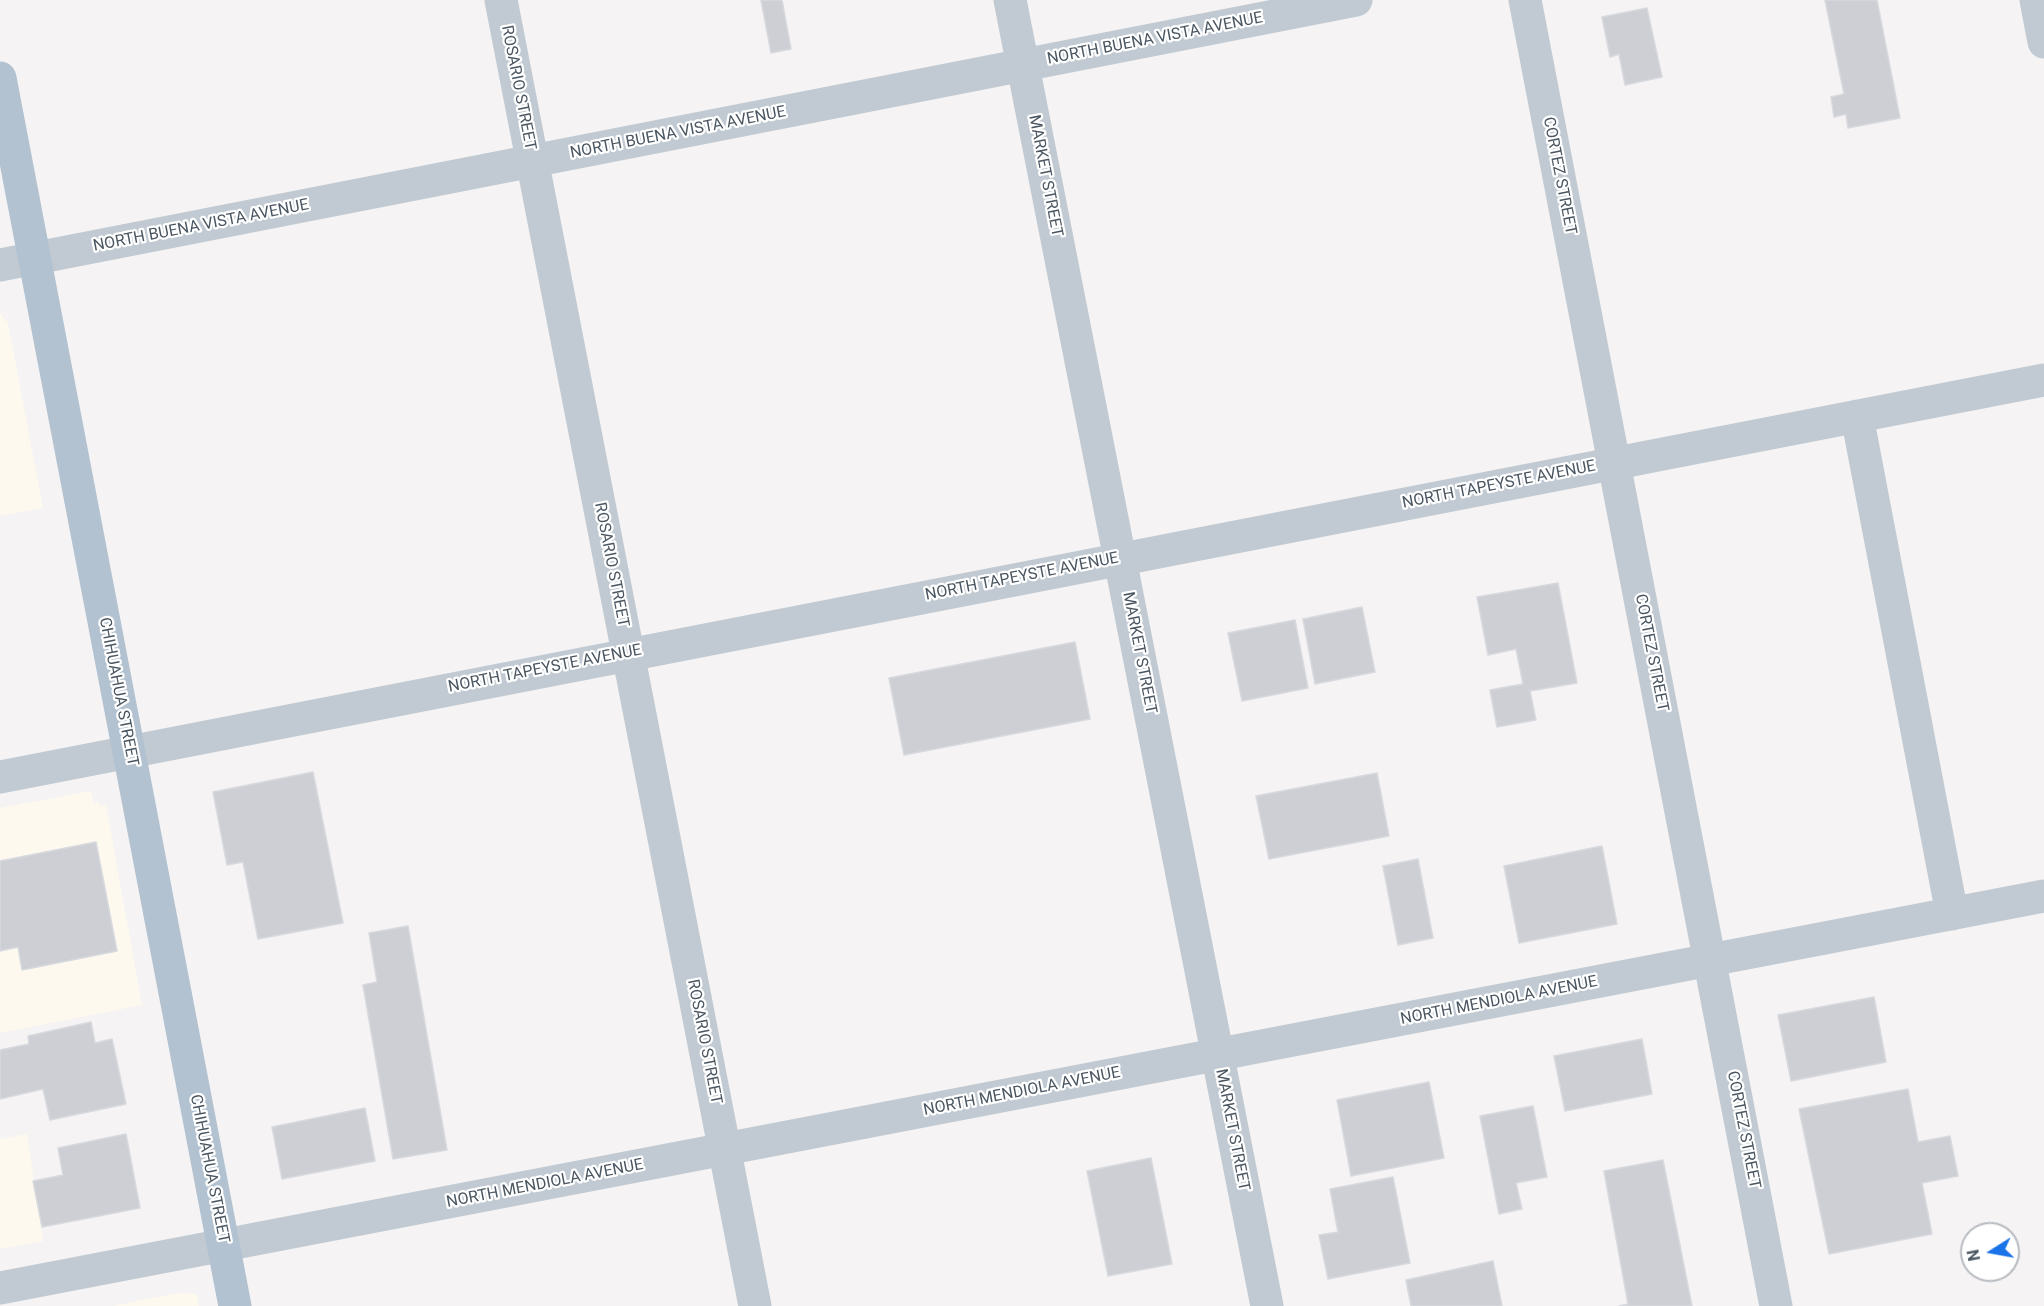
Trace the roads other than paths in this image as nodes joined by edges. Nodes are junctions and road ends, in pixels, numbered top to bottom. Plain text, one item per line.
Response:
1 (501, 0) edge
2 (1010, 0) edge
3 (1356, 0) edge
4 (1524, 0) edge
5 (2036, 0) edge
6 (2044, 42) edge
7 (1023, 65) junction
8 (0, 78) edge
9 (533, 161) junction
10 (35, 258) junction
11 (0, 265) edge
12 (2044, 380) edge
13 (1857, 416) junction
14 (1614, 463) junction
15 (1120, 558) junction
16 (628, 653) junction
17 (129, 752) junction
18 (0, 777) edge
19 (2044, 896) edge
20 (1953, 914) junction
21 (1710, 960) junction
22 (1218, 1055) junction
23 (725, 1149) junction
24 (224, 1245) junction
25 (0, 1288) edge
26 (235, 1306) edge
27 (755, 1306) edge
28 (1267, 1306) edge
29 (1776, 1306) edge

1 - 9 street, ROSARIO STREET
2 - 7 street, MARKET STREET
3 - 7 street, NORTH BUENA VISTA AVENUE
4 - 14 street, CORTEZ STREET
5 - 6 street
7 - 9 street, NORTH BUENA VISTA AVENUE
7 - 15 street, MARKET STREET
8 - 10 main road, CHIHUAHUA STREET
9 - 10 street, NORTH BUENA VISTA AVENUE
9 - 16 street, ROSARIO STREET
10 - 11 street, NORTH BUENA VISTA AVENUE
10 - 17 main road, CHIHUAHUA STREET
12 - 13 street, NORTH TAPEYSTE AVENUE
13 - 14 street, NORTH TAPEYSTE AVENUE
13 - 20 street
14 - 15 street, NORTH TAPEYSTE AVENUE
14 - 21 street, CORTEZ STREET
15 - 16 street, NORTH TAPEYSTE AVENUE
15 - 22 street, MARKET STREET
16 - 17 street, NORTH TAPEYSTE AVENUE
16 - 23 street, ROSARIO STREET
17 - 18 street, NORTH TAPEYSTE AVENUE
17 - 24 main road, CHIHUAHUA STREET
19 - 20 street, NORTH MENDIOLA AVENUE
20 - 21 street, NORTH MENDIOLA AVENUE
21 - 22 street, NORTH MENDIOLA AVENUE
21 - 29 street, CORTEZ STREET
22 - 23 street, NORTH MENDIOLA AVENUE
22 - 28 street, MARKET STREET
23 - 24 street, NORTH MENDIOLA AVENUE
23 - 27 street, ROSARIO STREET
24 - 25 street, NORTH MENDIOLA AVENUE
24 - 26 main road, CHIHUAHUA STREET

